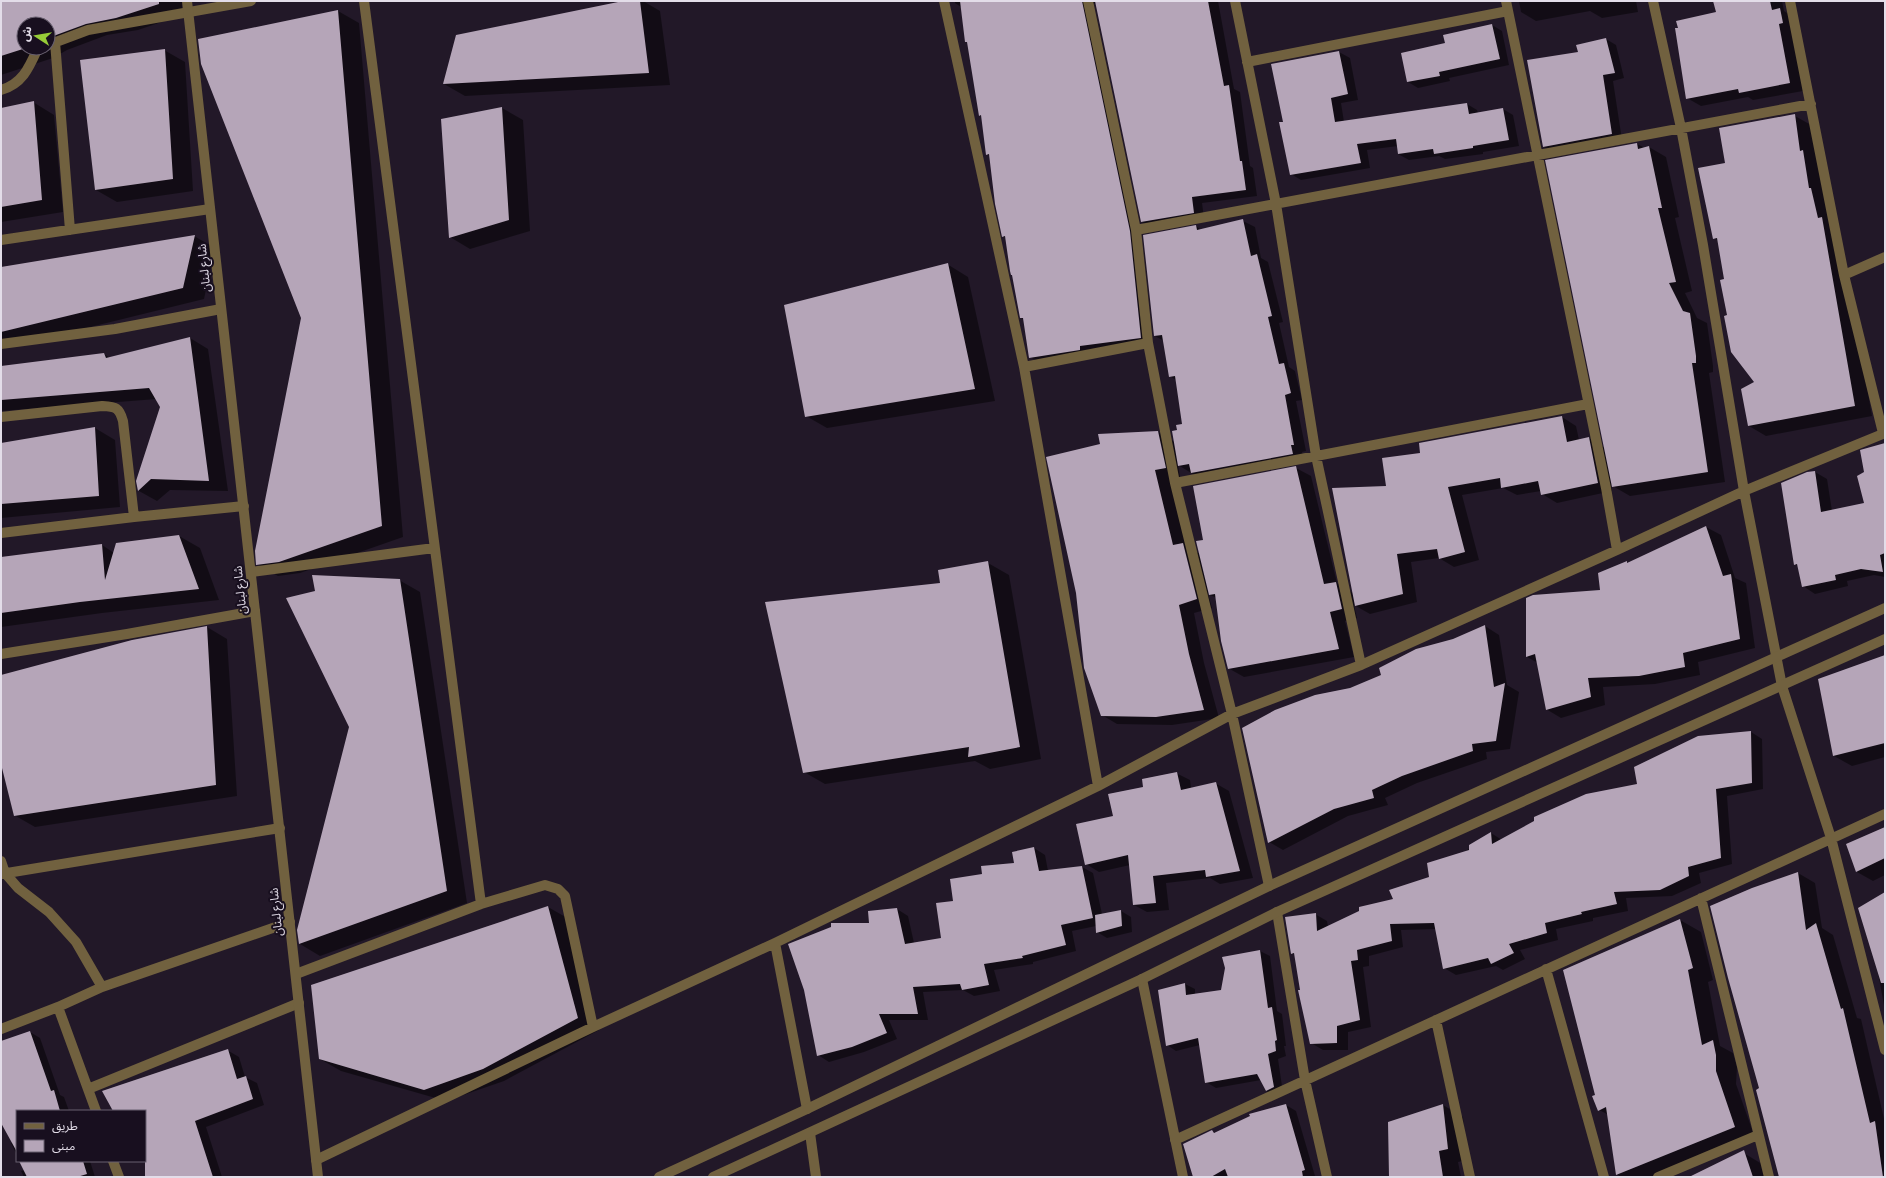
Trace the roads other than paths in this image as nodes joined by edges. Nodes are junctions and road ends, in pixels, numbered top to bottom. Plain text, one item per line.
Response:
1 (187, 1) edge
2 (251, 1) edge
3 (364, 1) edge
4 (944, 1) edge
5 (1088, 1) edge
6 (1235, 1) edge
7 (1653, 1) edge
8 (1790, 1) edge
9 (1508, 6) edge
10 (188, 14) junction
11 (56, 42) edge
12 (35, 56) edge
13 (53, 56) edge
14 (1247, 62) junction
15 (1, 90) edge
16 (1811, 104) junction
17 (1681, 128) junction
18 (1538, 155) junction
19 (1276, 204) junction
20 (210, 209) junction
21 (70, 230) junction
22 (1136, 230) junction
23 (1, 240) edge
24 (1885, 257) edge
25 (1844, 275) junction
26 (221, 309) junction
27 (1, 344) edge
28 (1148, 344) junction
29 (1024, 367) junction
30 (1588, 404) junction
31 (1, 417) edge
32 (1884, 433) edge
33 (1316, 456) junction
34 (1175, 483) junction
35 (1744, 491) junction
36 (244, 506) junction
37 (134, 517) junction
38 (1, 533) edge
39 (434, 548) junction
40 (1617, 550) junction
41 (251, 572) junction
42 (1885, 608) edge
43 (255, 611) junction
44 (1885, 639) edge
45 (1, 654) edge
46 (1776, 657) junction
47 (1361, 665) junction
48 (1782, 686) junction
49 (1232, 714) junction
50 (1098, 786) junction
51 (1885, 814) edge
52 (280, 828) junction
53 (1831, 838) junction
54 (1, 861) edge
55 (3, 874) edge
56 (1269, 886) junction
57 (1701, 898) junction
58 (481, 904) junction
59 (1277, 912) junction
60 (290, 922) junction
61 (775, 943) junction
62 (1546, 969) junction
63 (296, 974) junction
64 (1142, 979) junction
65 (102, 987) junction
66 (299, 1003) junction
67 (58, 1007) junction
68 (1436, 1020) junction
69 (593, 1027) junction
70 (1, 1029) edge
71 (1885, 1050) edge
72 (1305, 1080) junction
73 (88, 1089) junction
74 (807, 1109) junction
75 (96, 1110) edge
76 (810, 1133) junction
77 (1758, 1135) junction
78 (1175, 1140) junction
79 (316, 1160) junction
80 (113, 1162) edge
81 (119, 1177) edge
82 (318, 1177) edge
83 (659, 1177) edge
84 (714, 1177) edge
85 (816, 1177) edge
86 (1183, 1177) edge
87 (1327, 1177) edge
88 (1470, 1177) edge
89 (1604, 1177) edge
90 (1658, 1177) edge
91 (1769, 1177) edge

1 - 10 street, شارع لبنان
2 - 10 street
3 - 39 street
4 - 29 street
5 - 22 street
6 - 14 street
7 - 17 street
8 - 16 street
9 - 14 street
9 - 18 street
10 - 11 street
10 - 20 street, شارع لبنان
12 - 15 street
13 - 21 street
14 - 19 street
16 - 17 street
16 - 25 street
17 - 18 street
17 - 35 street
18 - 19 street
18 - 30 street
19 - 22 street
19 - 33 street
20 - 21 street
20 - 26 street, شارع لبنان
21 - 23 street
22 - 28 street
24 - 25 street
25 - 32 street
26 - 27 street
26 - 36 street, شارع لبنان
28 - 29 street
28 - 34 street
29 - 50 street
30 - 33 street
30 - 40 street
31 - 37 street
32 - 35 street
33 - 34 street
33 - 47 street
34 - 49 street
35 - 40 street
35 - 46 street
36 - 37 street
36 - 41 street, شارع لبنان
37 - 38 street
39 - 41 street
39 - 58 street
40 - 47 street
41 - 43 street, شارع لبنان
42 - 46 street
43 - 45 street
43 - 52 street, شارع لبنان
44 - 48 street
46 - 48 street
46 - 56 street
47 - 49 street
48 - 53 street
48 - 59 street
49 - 50 street
49 - 56 street
50 - 61 street
51 - 53 street
52 - 55 street
52 - 60 street, شارع لبنان
53 - 57 street
53 - 71 street
54 - 55 street
55 - 65 street
56 - 74 street
57 - 62 street
57 - 77 street
58 - 63 street
58 - 69 street
59 - 64 street
59 - 72 street
60 - 63 street, شارع لبنان
60 - 65 street
61 - 69 street
61 - 74 street
62 - 68 street
62 - 89 street
63 - 66 street, شارع لبنان
64 - 76 street
64 - 78 street
65 - 67 street
66 - 73 street
66 - 79 street, شارع لبنان
67 - 70 street
67 - 73 street
68 - 72 street
68 - 88 street
69 - 79 street
72 - 78 street
72 - 87 street
73 - 75 street
74 - 83 street
76 - 84 street
76 - 85 street
77 - 90 street
77 - 91 street
78 - 86 street
79 - 82 street, شارع لبنان
80 - 81 street

